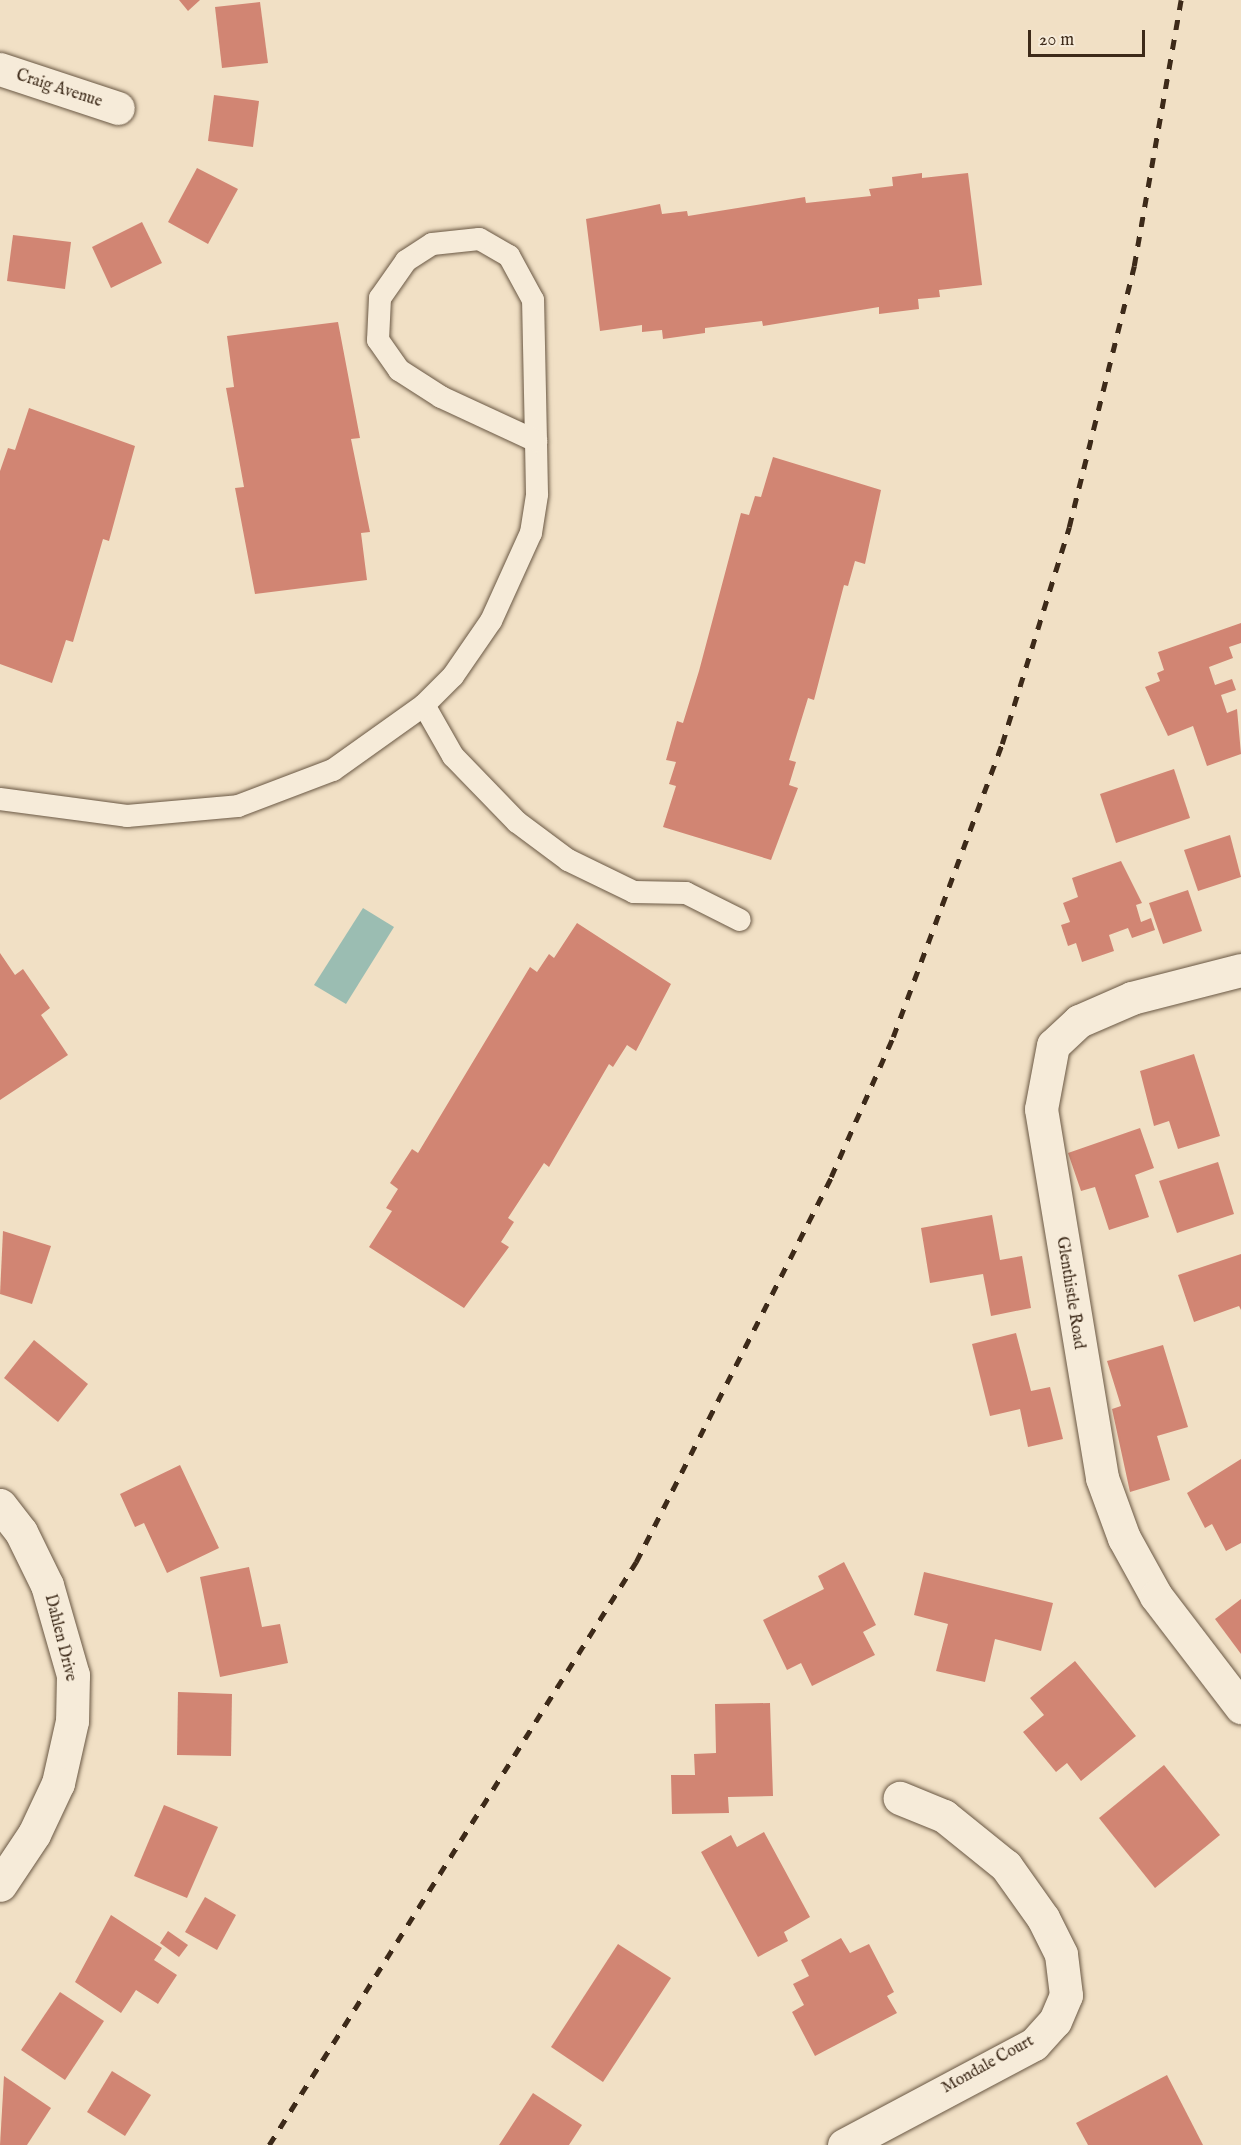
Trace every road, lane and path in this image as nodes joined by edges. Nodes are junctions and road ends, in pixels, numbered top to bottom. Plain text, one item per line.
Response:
1 (0, 69) edge
2 (118, 108) dead end
3 (536, 441) junction
4 (424, 705) junction
5 (0, 799) edge
6 (740, 920) dead end
7 (1241, 970) edge
8 (0, 1505) edge
9 (1241, 1707) edge
10 (900, 1798) dead end
11 (0, 1885) edge
12 (844, 2145) edge

1 - 2 street, Craig Avenue
3 - 3 lane
3 - 4 lane
4 - 5 lane
4 - 6 lane
7 - 9 street, Glenthistle Road
8 - 11 street, Dahlen Drive
10 - 12 street, Mondale Court

